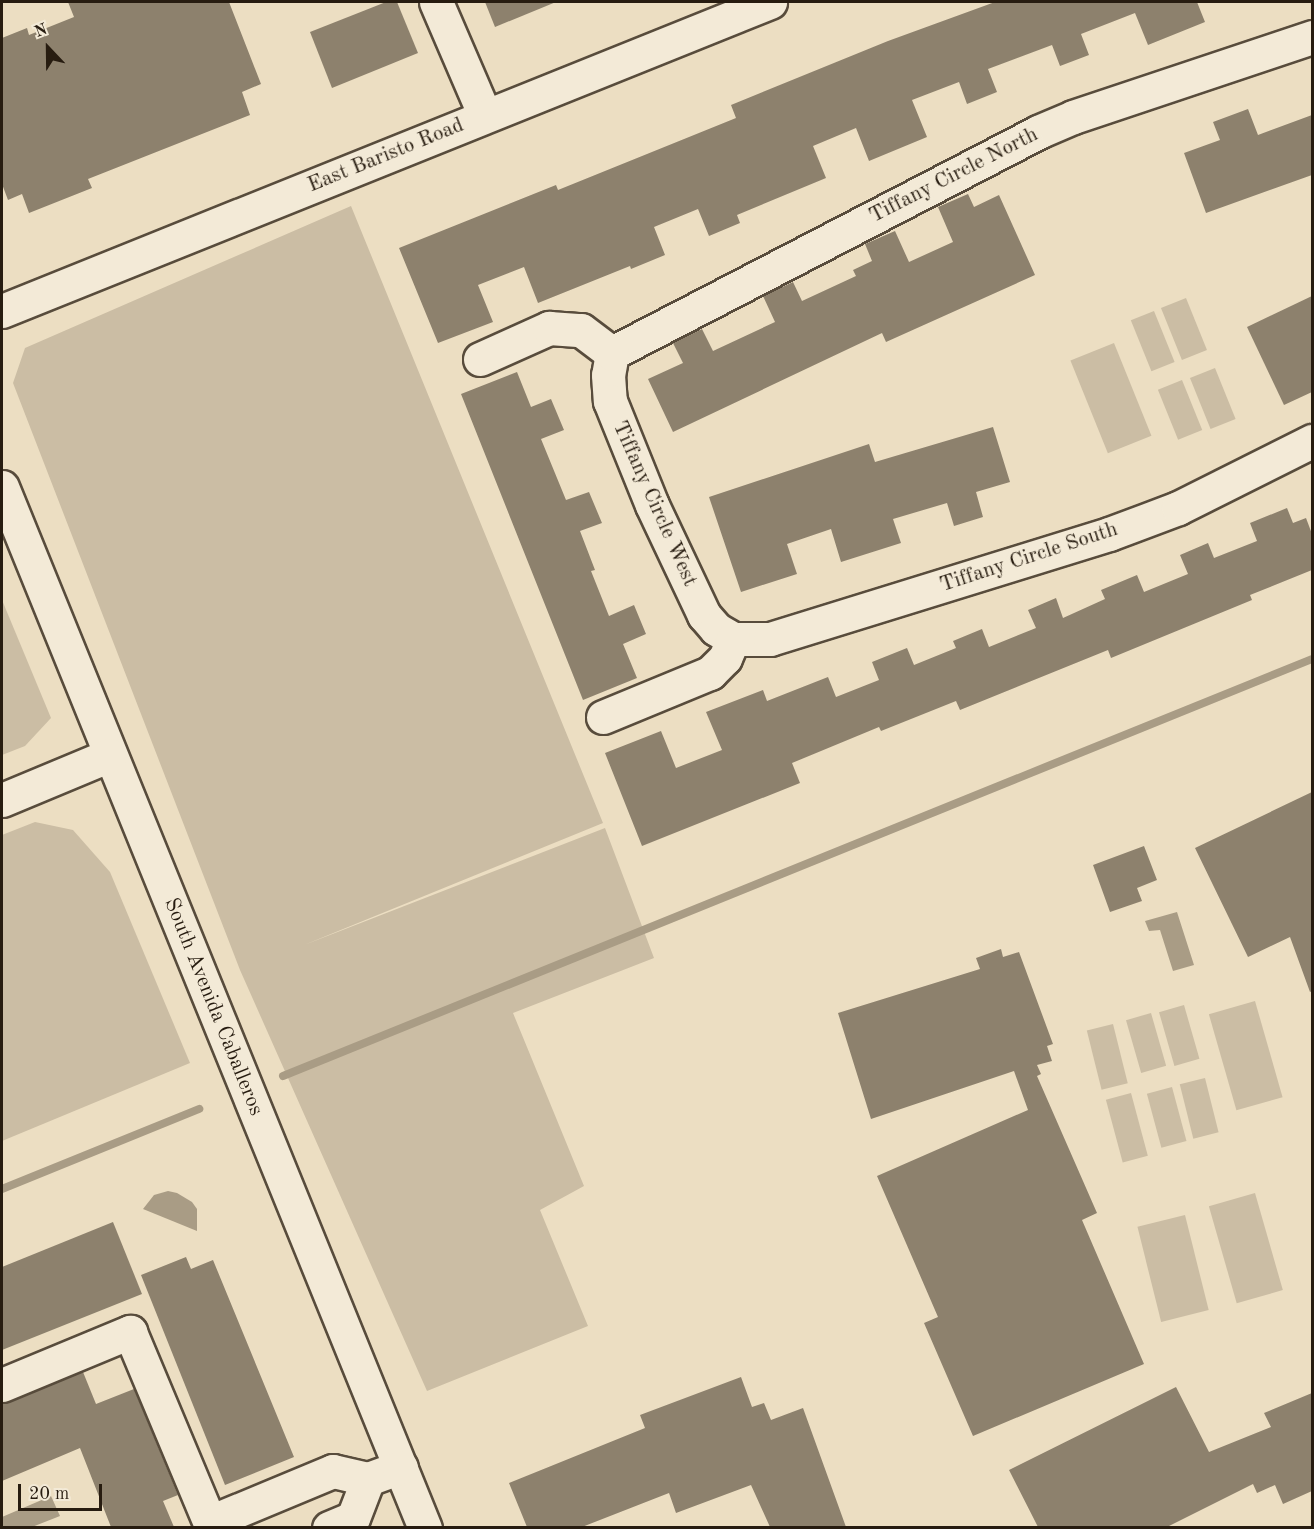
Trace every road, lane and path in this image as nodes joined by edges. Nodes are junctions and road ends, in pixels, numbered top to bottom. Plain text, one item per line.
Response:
1 (436, 2) edge
2 (770, 2) edge
3 (1312, 37) edge
4 (485, 116) junction
5 (2, 311) edge
6 (612, 353) junction
7 (480, 359) dead end
8 (1312, 441) edge
9 (2, 487) edge
10 (733, 639) junction
11 (603, 717) dead end
12 (110, 755) junction
13 (2, 800) edge
14 (2, 1385) edge
15 (401, 1467) junction
16 (368, 1479) junction
17 (211, 1525) edge
18 (329, 1527) edge
19 (425, 1527) edge

1 - 4 street
2 - 4 street, East Baristo Road
3 - 6 street, Tiffany Circle North
4 - 5 street, East Baristo Road
6 - 7 street
6 - 10 street, Tiffany Circle West
8 - 10 street, Tiffany Circle South
9 - 12 street, South Avenida Caballeros
10 - 11 street
12 - 13 street
12 - 15 street, South Avenida Caballeros
14 - 17 street
15 - 16 street
15 - 19 street, South Avenida Caballeros
16 - 17 street
16 - 18 street

